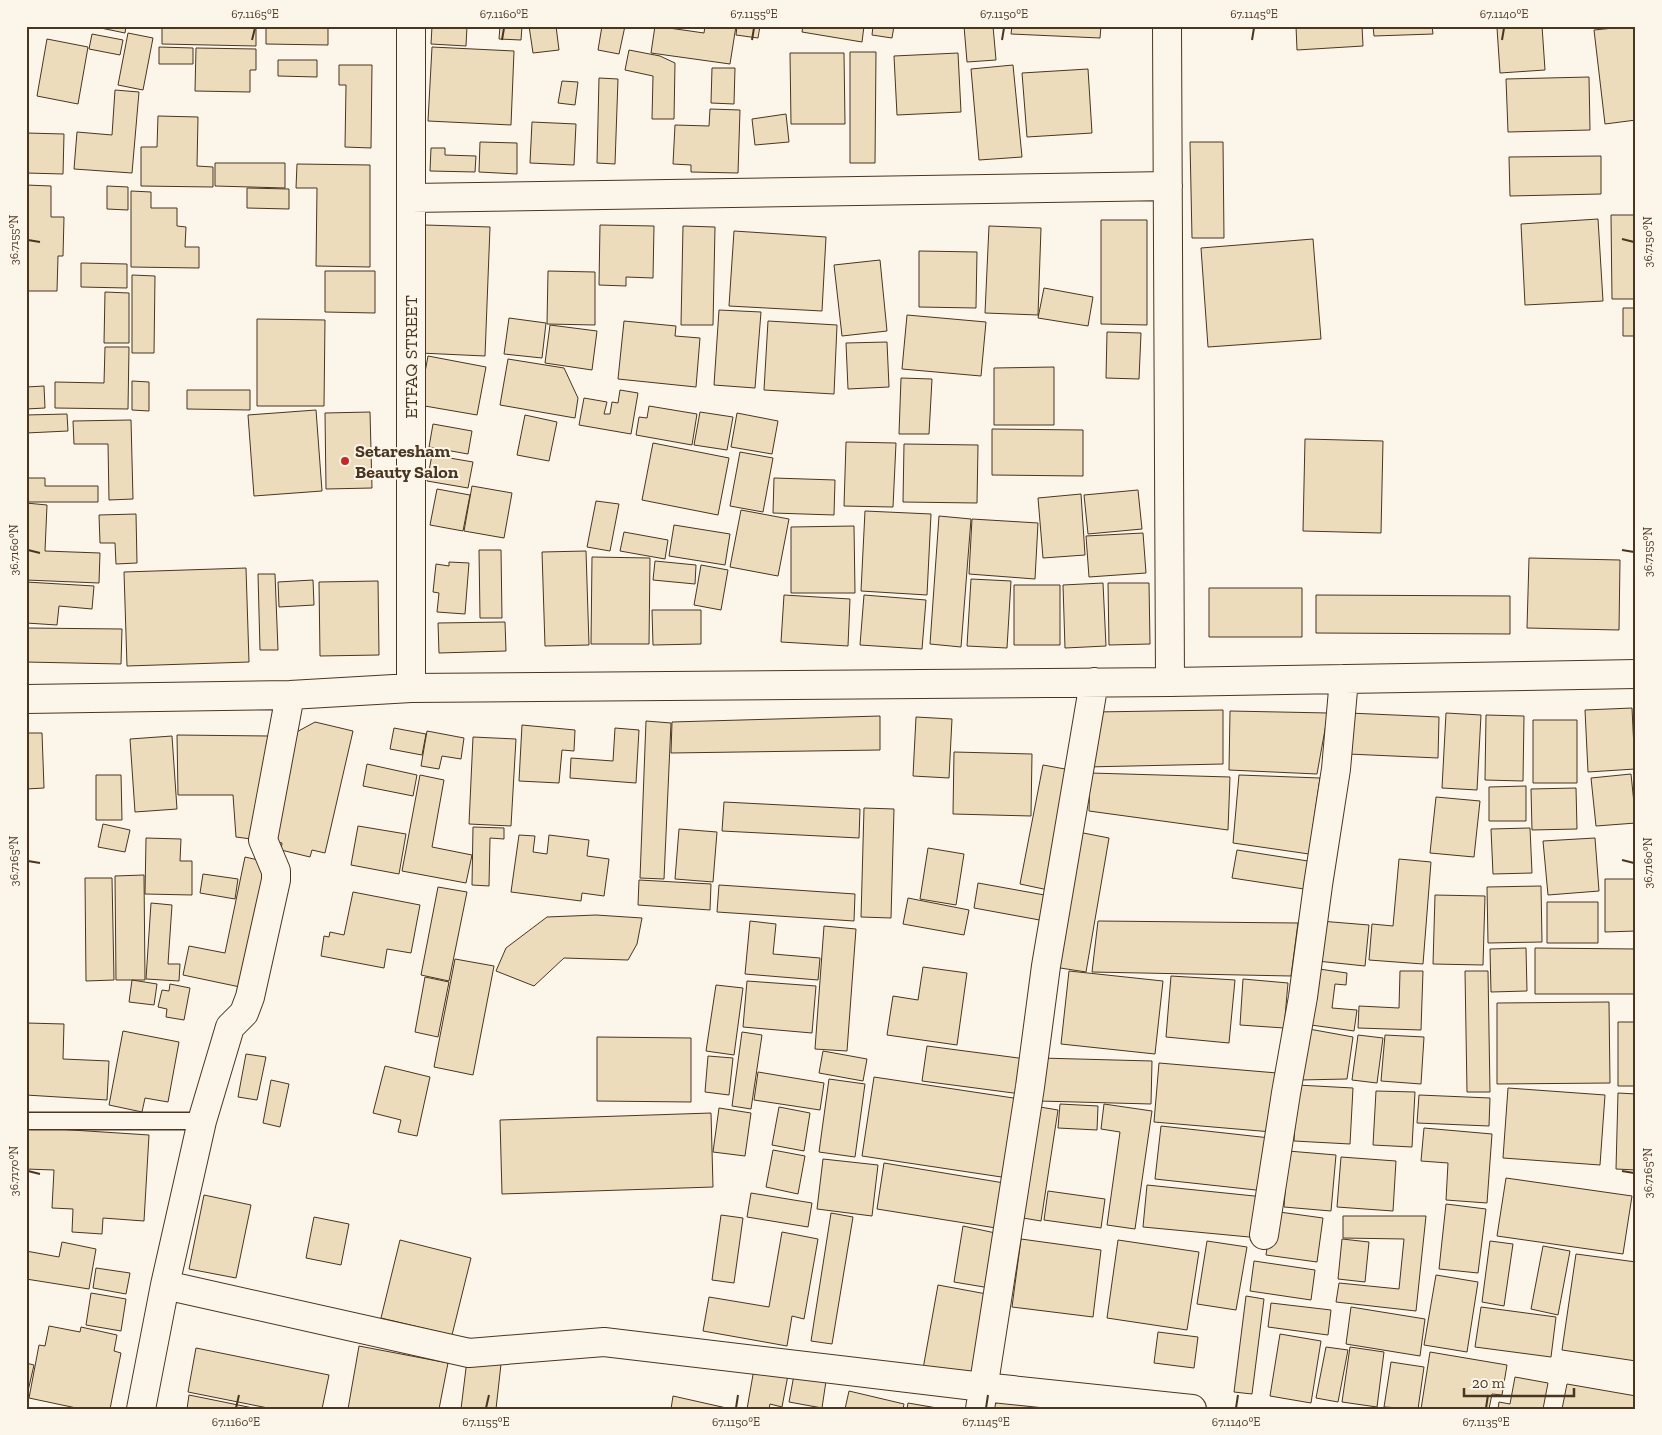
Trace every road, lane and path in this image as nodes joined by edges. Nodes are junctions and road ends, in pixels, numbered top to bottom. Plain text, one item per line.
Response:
1 (411, 26) edge
2 (1167, 26) edge
3 (1168, 186) junction
4 (411, 198) junction
5 (1636, 674) edge
6 (1344, 679) junction
7 (1094, 682) junction
8 (1170, 682) junction
9 (411, 688) junction
10 (290, 695) junction
11 (26, 699) edge
12 (26, 1121) edge
13 (202, 1121) junction
14 (1264, 1235) dead end
15 (164, 1285) junction
16 (982, 1398) edge
17 (140, 1409) edge
18 (1192, 1409) edge

1 - 4 street, ETFAQ STREET
2 - 3 street
3 - 4 street
3 - 8 street
4 - 9 street, ETFAQ STREET
5 - 6 street
6 - 8 street
6 - 14 street
7 - 8 street
7 - 9 street
7 - 16 street
9 - 10 street
10 - 11 street
10 - 13 street
12 - 13 lane
13 - 15 street
15 - 16 street
15 - 17 street
16 - 18 street

